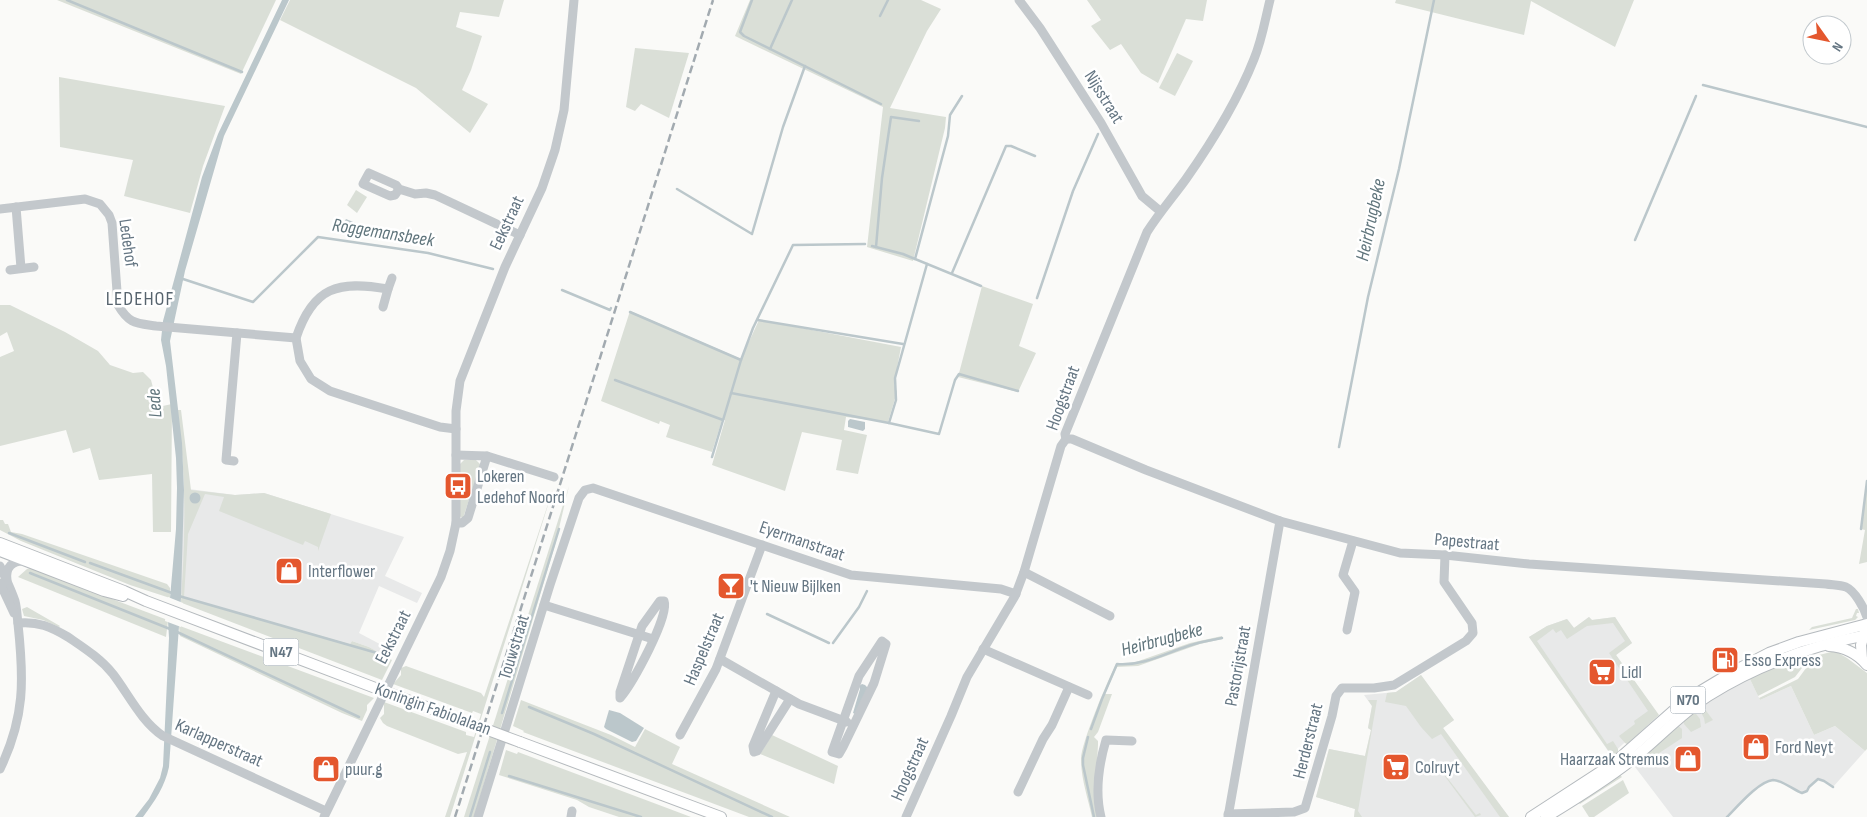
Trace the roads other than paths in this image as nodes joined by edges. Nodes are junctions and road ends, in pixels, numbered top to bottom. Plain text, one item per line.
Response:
1 (574, 0) edge
2 (1019, 0) edge
3 (1270, 0) edge
4 (398, 189) dead end
5 (16, 207) junction
6 (0, 208) edge
7 (1160, 211) junction
8 (520, 235) junction
9 (34, 267) dead end
10 (21, 268) junction
11 (10, 270) dead end
12 (392, 278) dead end
13 (388, 289) junction
14 (383, 307) dead end
15 (237, 333) junction
16 (296, 338) junction
17 (456, 429) junction
18 (1066, 440) junction
19 (456, 455) junction
20 (487, 456) junction
21 (226, 460) dead end
22 (554, 477) dead end
23 (585, 490) joint
24 (1280, 521) junction
25 (456, 523) junction
26 (1353, 541) junction
27 (0, 543) edge
28 (762, 544) junction
29 (0, 551) edge
30 (1445, 555) junction
31 (29, 562) junction
32 (0, 566) edge
33 (1024, 572) junction
34 (3, 582) edge
35 (1016, 594) junction
36 (146, 601) junction
37 (0, 605) edge
38 (544, 605) junction
39 (14, 607) junction
40 (1110, 616) dead end
41 (1867, 617) edge
42 (18, 622) junction
43 (1347, 630) dead end
44 (1866, 630) edge
45 (639, 634) junction
46 (653, 638) junction
47 (1821, 645) junction
48 (983, 649) junction
49 (720, 659) junction
50 (1865, 662) edge
51 (859, 676) junction
52 (874, 683) junction
53 (1069, 687) junction
54 (776, 691) junction
55 (1088, 695) dead end
56 (790, 700) junction
57 (843, 720) junction
58 (855, 725) junction
59 (680, 735) dead end
60 (1132, 741) dead end
61 (5, 747) edge
62 (0, 770) edge
63 (1018, 792) dead end
64 (325, 814) edge
65 (1228, 816) edge
66 (478, 817) edge
67 (721, 817) edge
68 (906, 817) edge
69 (1101, 817) edge
70 (1531, 817) edge
71 (1546, 817) edge

1 - 8 street, Eekstraat
2 - 7 street, Nijsstraat
3 - 7 street, Hoogstraat
4 - 8 street
5 - 6 street, Ledehof
5 - 10 street
5 - 15 street, Ledehof
7 - 18 street, Hoogstraat
8 - 17 street, Eekstraat
9 - 10 street
10 - 11 street
12 - 13 street
13 - 14 street
13 - 16 street
15 - 16 street, Ledehof
15 - 21 street
16 - 17 street
17 - 19 street, Eekstraat
18 - 24 street, Papestraat
18 - 33 street, Hoogstraat
19 - 20 street
19 - 25 street, Eekstraat
20 - 22 street
20 - 25 street
23 - 28 street, Eyermanstraat
23 - 38 street, Touwstraat
24 - 26 street, Papestraat
24 - 65 street, Pastorijstraat
25 - 64 street, Eekstraat
26 - 30 street, Papestraat
26 - 43 street
27 - 36 main road, Koningin Fabiolalaan / N47
28 - 35 street, Eyermanstraat
28 - 49 street, Haspelstraat
29 - 31 main road, Koningin Fabiolalaan / N47
30 - 41 street, Papestraat
30 - 65 street, Herderstraat
31 - 34 street
31 - 36 main road, Koningin Fabiolalaan / N47
32 - 34 street
33 - 35 street, Hoogstraat
33 - 40 street
34 - 39 street
35 - 48 street, Hoogstraat
36 - 67 main road, Koningin Fabiolalaan / N47, bridge
37 - 39 street
38 - 45 street
38 - 66 street, Touwstraat
39 - 42 street
42 - 61 street
42 - 64 street, Karlapperstraat
44 - 47 main road, N70
44 - 50 main road
44 - 70 main road, N70
45 - 46 street
45 - 46 street
45 - 46 street
47 - 50 main road
47 - 71 main road, N70
48 - 53 street
48 - 68 street, Hoogstraat
49 - 54 street
49 - 59 street, Haspelstraat
51 - 52 street
51 - 52 street
51 - 57 street
52 - 58 street
53 - 55 street
53 - 63 street
54 - 56 street
54 - 56 street
56 - 57 street
57 - 58 street
57 - 58 street
60 - 69 street
61 - 62 street

